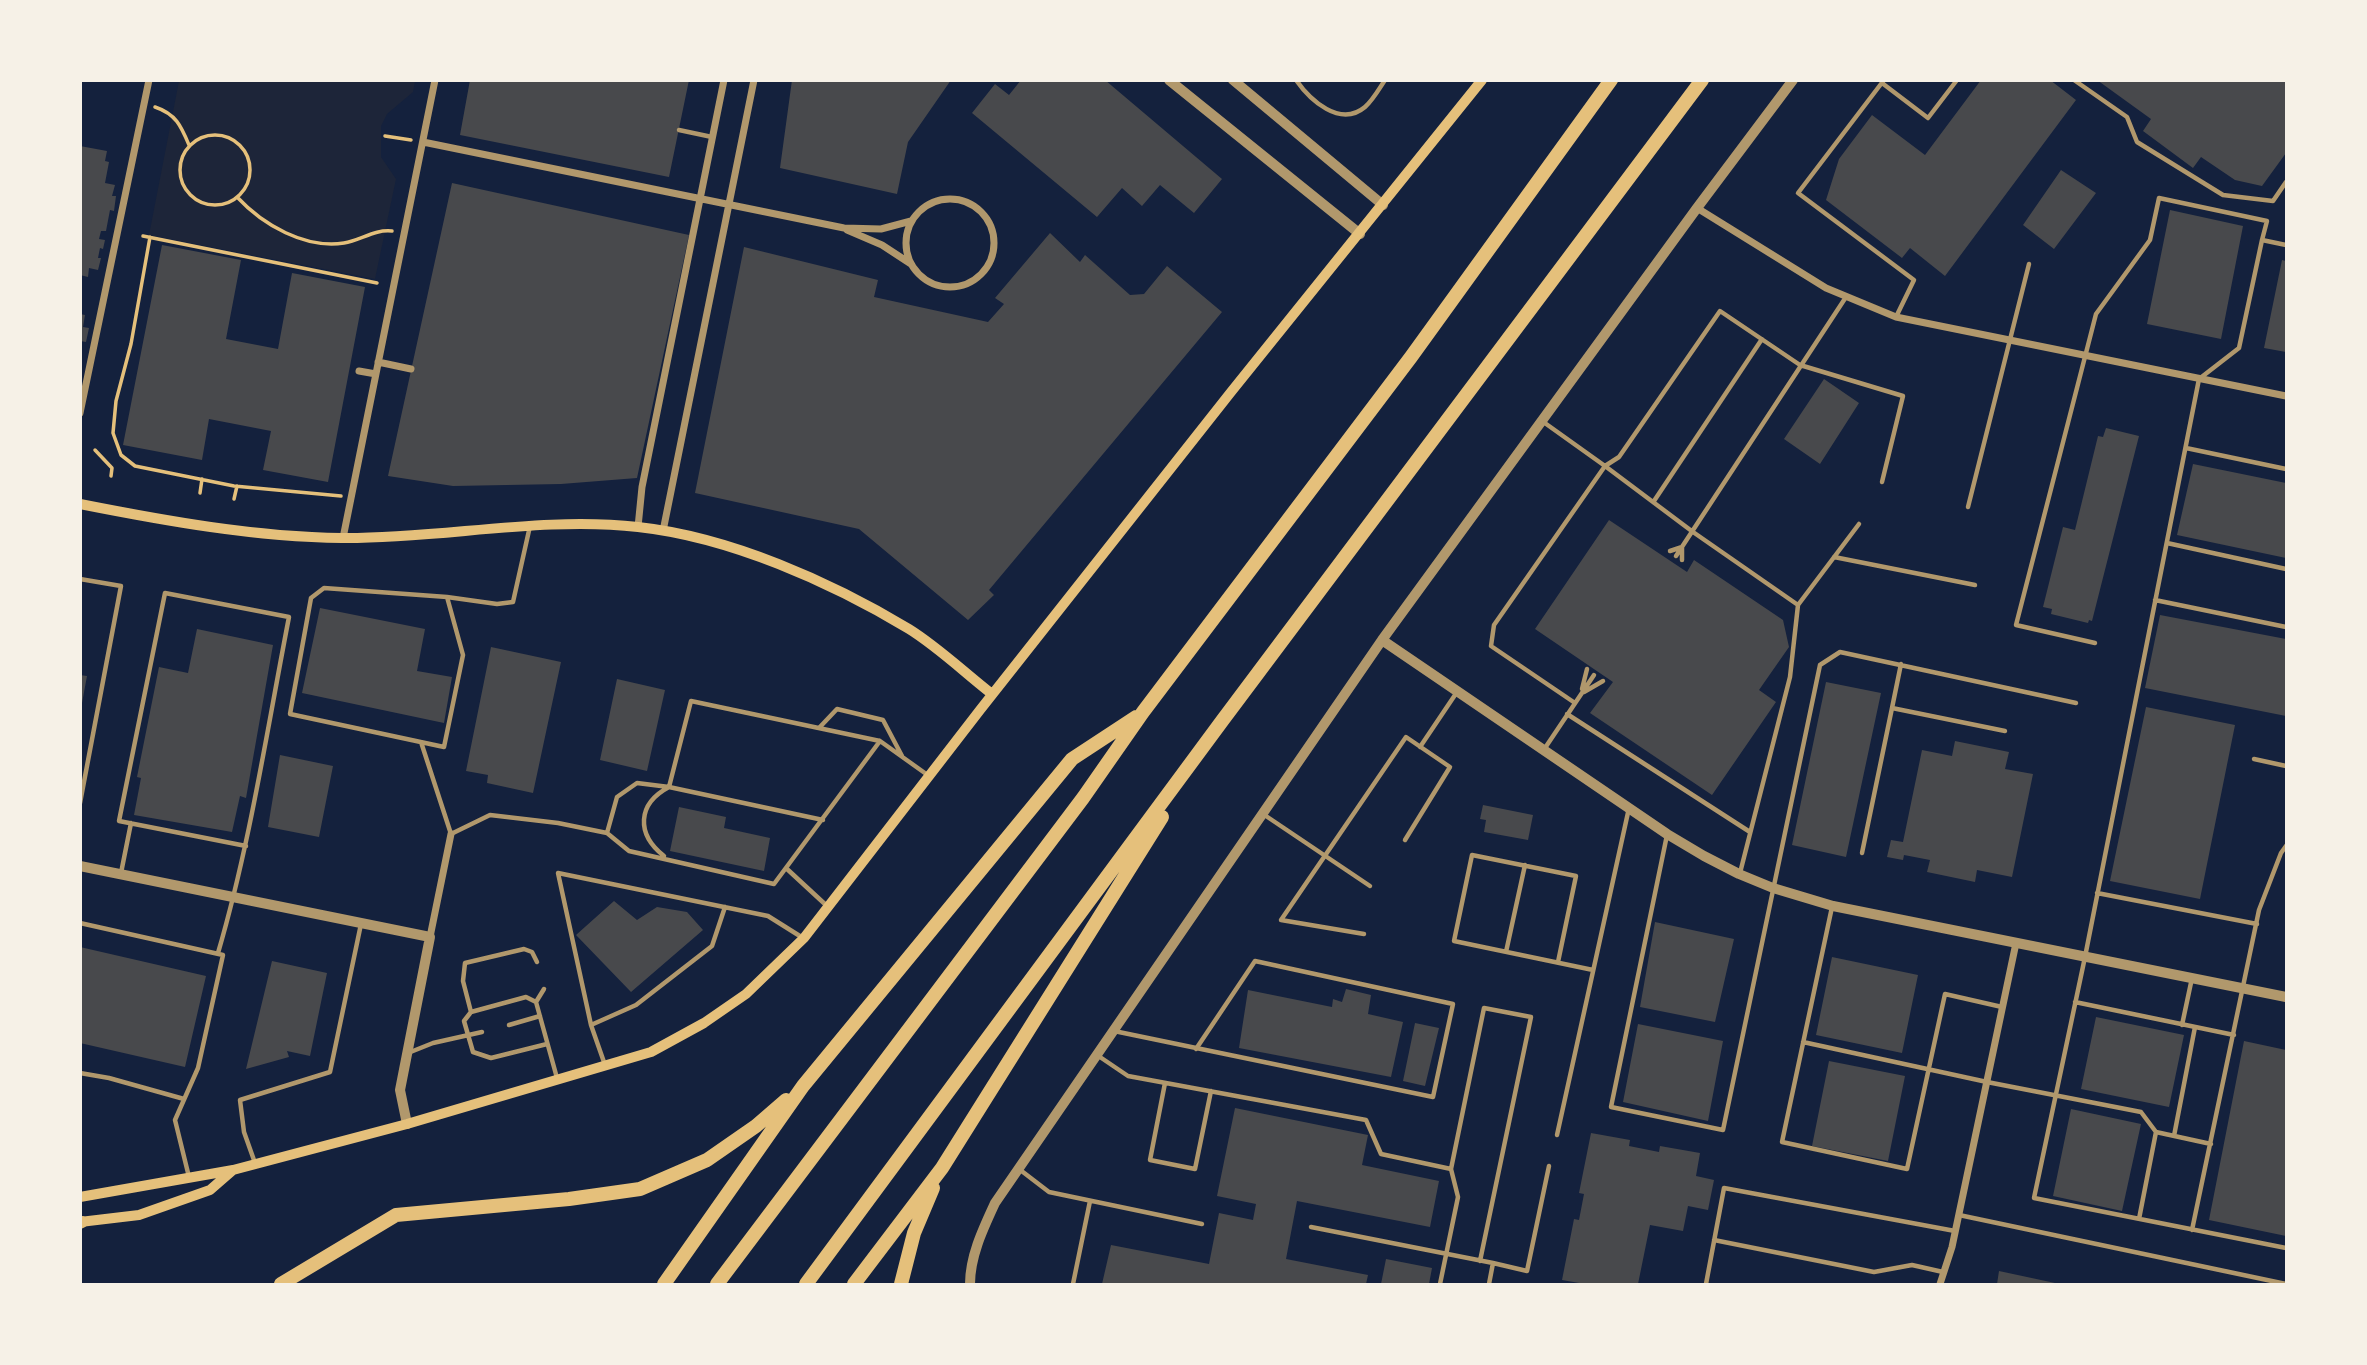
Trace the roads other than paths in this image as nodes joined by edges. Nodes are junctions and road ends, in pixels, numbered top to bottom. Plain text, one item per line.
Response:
1 (149, 80) edge
2 (435, 80) edge
3 (724, 80) edge
4 (754, 80) edge
5 (1169, 80) edge
6 (1233, 80) edge
7 (1296, 80) edge
8 (1385, 80) edge
9 (1482, 80) edge
10 (1611, 80) edge
11 (1702, 80) edge
12 (1793, 80) edge
13 (1957, 80) edge
14 (2074, 80) edge
15 (1883, 82) edge
16 (679, 130) dead end
17 (713, 137) junction
18 (422, 142) junction
19 (2285, 185) edge
20 (701, 198) junction
21 (1383, 205) junction
22 (728, 206) junction
23 (1697, 208) junction
24 (911, 221) junction
25 (844, 228) junction
26 (1360, 234) junction
27 (2262, 240) junction
28 (2287, 245) edge
29 (912, 264) junction
30 (2029, 264) dead end
31 (1846, 296) junction
32 (1896, 317) junction
33 (1762, 339) junction
34 (2011, 340) junction
35 (2084, 355) junction
36 (378, 362) junction
37 (1800, 365) junction
38 (411, 369) dead end
39 (359, 371) dead end
40 (376, 374) junction
41 (2199, 379) junction
42 (2287, 397) edge
43 (80, 414) edge
44 (1542, 421) junction
45 (2186, 448) junction
46 (1605, 466) junction
47 (2287, 469) edge
48 (1882, 482) dead end
49 (1654, 501) junction
50 (80, 504) edge
51 (1968, 507) dead end
52 (1859, 524) dead end
53 (530, 526) junction
54 (638, 527) junction
55 (663, 531) junction
56 (1693, 531) junction
57 (343, 538) junction
58 (2167, 543) junction
59 (1682, 547) junction
60 (1670, 551) dead end
61 (1676, 556) dead end
62 (1834, 557) junction
63 (1682, 560) dead end
64 (2287, 569) edge
65 (80, 579) edge
66 (1975, 585) dead end
67 (447, 597) junction
68 (2155, 600) junction
69 (1798, 605) junction
70 (2287, 627) edge
71 (1382, 640) junction
72 (2095, 643) dead end
73 (1901, 664) junction
74 (1587, 669) dead end
75 (1594, 675) dead end
76 (1603, 681) dead end
77 (1457, 691) junction
78 (992, 694) junction
79 (1581, 694) junction
80 (1575, 703) junction
81 (2076, 703) dead end
82 (1892, 708) junction
83 (1143, 712) junction
84 (1567, 714) junction
85 (1222, 722) junction
86 (818, 728) junction
87 (2005, 731) dead end
88 (880, 741) junction
89 (421, 742) junction
90 (1420, 747) junction
91 (1544, 749) junction
92 (902, 757) junction
93 (2254, 759) dead end
94 (2287, 766) edge
95 (929, 776) junction
96 (669, 787) junction
97 (81, 796) edge
98 (80, 803) edge
99 (1629, 808) junction
100 (1263, 813) junction
101 (823, 820) junction
102 (131, 823) junction
103 (1750, 832) junction
104 (607, 833) junction
105 (451, 834) junction
106 (1668, 834) junction
107 (1405, 840) dead end
108 (246, 846) junction
109 (2287, 846) edge
110 (1862, 853) dead end
111 (1325, 855) junction
112 (667, 859) junction
113 (1525, 865) junction
114 (80, 866) edge
115 (787, 869) junction
116 (1739, 874) junction
117 (121, 875) junction
118 (1370, 886) dead end
119 (1773, 888) junction
120 (2097, 893) junction
121 (234, 898) junction
122 (1833, 906) junction
123 (725, 907) junction
124 (828, 907) junction
125 (80, 923) edge
126 (361, 924) junction
127 (2257, 924) junction
128 (1364, 934) dead end
129 (430, 937) junction
130 (804, 938) junction
131 (2016, 943) junction
132 (1506, 952) junction
133 (218, 953) junction
134 (2085, 957) junction
135 (537, 962) dead end
136 (1558, 962) junction
137 (1593, 970) junction
138 (2192, 978) junction
139 (544, 989) dead end
140 (2244, 989) junction
141 (2287, 997) edge
142 (536, 1002) junction
143 (2075, 1002) junction
144 (2003, 1007) junction
145 (471, 1012) junction
146 (540, 1016) junction
147 (509, 1025) dead end
148 (591, 1025) junction
149 (2182, 1025) junction
150 (2195, 1027) junction
151 (1113, 1031) junction
152 (482, 1032) dead end
153 (468, 1035) junction
154 (2234, 1035) junction
155 (1803, 1042) junction
156 (547, 1044) junction
157 (1196, 1049) junction
158 (407, 1054) junction
159 (1097, 1055) junction
160 (606, 1065) junction
161 (1928, 1070) junction
162 (80, 1073) edge
163 (558, 1079) junction
164 (1987, 1082) junction
165 (1165, 1083) junction
166 (803, 1086) junction
167 (1211, 1091) junction
168 (2055, 1095) junction
169 (184, 1099) junction
170 (407, 1124) junction
171 (2156, 1132) junction
172 (1556, 1135) dead end
173 (2174, 1136) junction
174 (2211, 1144) junction
175 (255, 1164) junction
176 (1549, 1166) dead end
177 (942, 1168) junction
178 (1019, 1169) junction
179 (1451, 1169) junction
180 (233, 1170) junction
181 (189, 1178) junction
182 (80, 1197) edge
183 (1090, 1200) junction
184 (1959, 1215) junction
185 (2139, 1219) junction
186 (81, 1223) edge
187 (1202, 1224) dead end
188 (1311, 1227) dead end
189 (2193, 1230) junction
190 (1955, 1231) junction
191 (1714, 1240) junction
192 (2287, 1248) edge
193 (1446, 1254) junction
194 (1480, 1261) junction
195 (1493, 1263) junction
196 (1944, 1272) junction
197 (281, 1284) edge
198 (664, 1284) edge
199 (718, 1284) edge
200 (806, 1284) edge
201 (854, 1284) edge
202 (901, 1284) edge
203 (970, 1284) edge
204 (1073, 1284) edge
205 (1440, 1284) edge
206 (1489, 1284) edge
207 (1706, 1284) edge
208 (1940, 1284) edge
209 (2287, 1284) edge

1 - 43 street
2 - 18 street
3 - 17 street
4 - 22 street
5 - 26 street
6 - 21 street
7 - 8 lane
9 - 21 main road
10 - 83 highway
11 - 85 highway
12 - 23 street
13 - 15 lane
14 - 19 lane
15 - 32 lane
16 - 17 lane
17 - 20 street
18 - 20 street
18 - 36 street
20 - 22 street
20 - 54 street
21 - 26 main road
22 - 25 street
22 - 55 street
23 - 31 street
23 - 44 street
24 - 25 street
24 - 29 street
24 - 29 street
25 - 29 street
26 - 78 main road
27 - 28 lane
27 - 35 lane
27 - 41 lane
30 - 34 lane
31 - 32 street
31 - 37 lane
32 - 34 street
33 - 37 lane
33 - 46 lane
33 - 49 lane
34 - 35 street
34 - 51 lane
35 - 41 street
35 - 72 lane
36 - 38 street
36 - 40 street
37 - 48 lane
37 - 56 lane
39 - 40 street
40 - 57 street
41 - 42 street
41 - 45 lane
44 - 46 lane
44 - 71 street
45 - 47 lane
45 - 58 lane
46 - 49 lane
46 - 80 lane
49 - 56 lane
50 - 57 main road
52 - 62 lane
53 - 54 main road
53 - 57 main road
53 - 67 lane
54 - 55 main road
55 - 78 main road
56 - 59 lane
56 - 69 lane
58 - 64 lane
58 - 68 lane
59 - 60 lane
59 - 61 lane
59 - 63 lane
62 - 66 lane
62 - 69 lane
65 - 97 lane
67 - 89 lane
67 - 89 lane
68 - 70 lane
68 - 120 lane
69 - 103 lane
71 - 77 street
71 - 100 street
73 - 81 lane
73 - 82 lane
73 - 119 lane
74 - 79 lane
75 - 79 lane
76 - 79 lane
77 - 90 lane
77 - 91 street
78 - 95 main road
79 - 80 lane
80 - 84 lane
82 - 87 lane
82 - 110 lane
83 - 166 highway
83 - 199 highway
84 - 91 lane
84 - 103 lane
85 - 177 highway
85 - 200 highway
86 - 88 lane
86 - 92 lane
86 - 96 lane
88 - 92 lane
88 - 101 lane
89 - 105 lane
90 - 107 lane
90 - 111 lane
91 - 99 street
92 - 95 lane
93 - 94 lane
95 - 124 main road
96 - 101 lane
96 - 104 lane
96 - 112 lane
97 - 98 lane
99 - 106 street
99 - 137 lane
100 - 111 lane
100 - 151 street
101 - 115 lane
102 - 108 lane
102 - 108 lane
102 - 117 lane
103 - 116 lane
104 - 105 lane
104 - 112 lane
105 - 129 street
106 - 116 street
106 - 119 lane
108 - 121 lane
109 - 127 lane
111 - 118 lane
111 - 128 lane
112 - 115 lane
113 - 132 lane
113 - 132 lane
113 - 136 lane
114 - 117 street
115 - 124 lane
116 - 119 street
117 - 121 street
119 - 122 street
120 - 127 lane
120 - 134 lane
121 - 126 street
121 - 133 lane
122 - 131 street
122 - 155 lane
123 - 130 lane
123 - 148 lane
123 - 148 lane
124 - 130 main road
125 - 133 lane
126 - 129 street
126 - 175 lane
127 - 140 lane
129 - 158 street
130 - 160 main road
131 - 134 street
131 - 144 street
132 - 136 lane
133 - 169 lane
134 - 138 street
134 - 143 lane
135 - 145 lane
136 - 137 lane
137 - 172 lane
138 - 140 street
138 - 149 lane
139 - 142 lane
140 - 141 street
140 - 154 lane
142 - 145 lane
142 - 146 lane
143 - 149 lane
143 - 168 lane
144 - 161 lane
144 - 164 street
145 - 153 lane
146 - 147 lane
146 - 156 lane
148 - 160 lane
149 - 150 lane
150 - 154 lane
150 - 173 lane
151 - 157 lane
151 - 159 street
152 - 153 lane
153 - 156 lane
153 - 158 lane
154 - 174 lane
155 - 161 lane
155 - 161 lane
156 - 163 lane
157 - 157 lane
158 - 170 street
159 - 165 lane
159 - 178 street
160 - 163 main road
161 - 164 lane
162 - 169 lane
163 - 170 main road
164 - 168 lane
164 - 184 street
165 - 167 lane
165 - 167 lane
166 - 197 highway
166 - 198 highway
167 - 179 lane
168 - 171 lane
168 - 185 lane
169 - 181 lane
170 - 175 main road
171 - 173 lane
171 - 185 lane
173 - 174 lane
174 - 189 lane
175 - 180 main road
176 - 195 lane
177 - 201 highway
177 - 202 highway
178 - 183 lane
178 - 203 street
179 - 193 lane
179 - 194 lane
180 - 181 main road
180 - 186 main road
181 - 182 main road
183 - 187 lane
183 - 204 lane
184 - 190 street
184 - 209 lane
185 - 189 lane
188 - 193 lane
189 - 192 lane
190 - 191 lane
190 - 196 street
191 - 196 lane
191 - 207 lane
193 - 194 lane
193 - 205 lane
194 - 195 lane
195 - 206 lane
196 - 208 street

